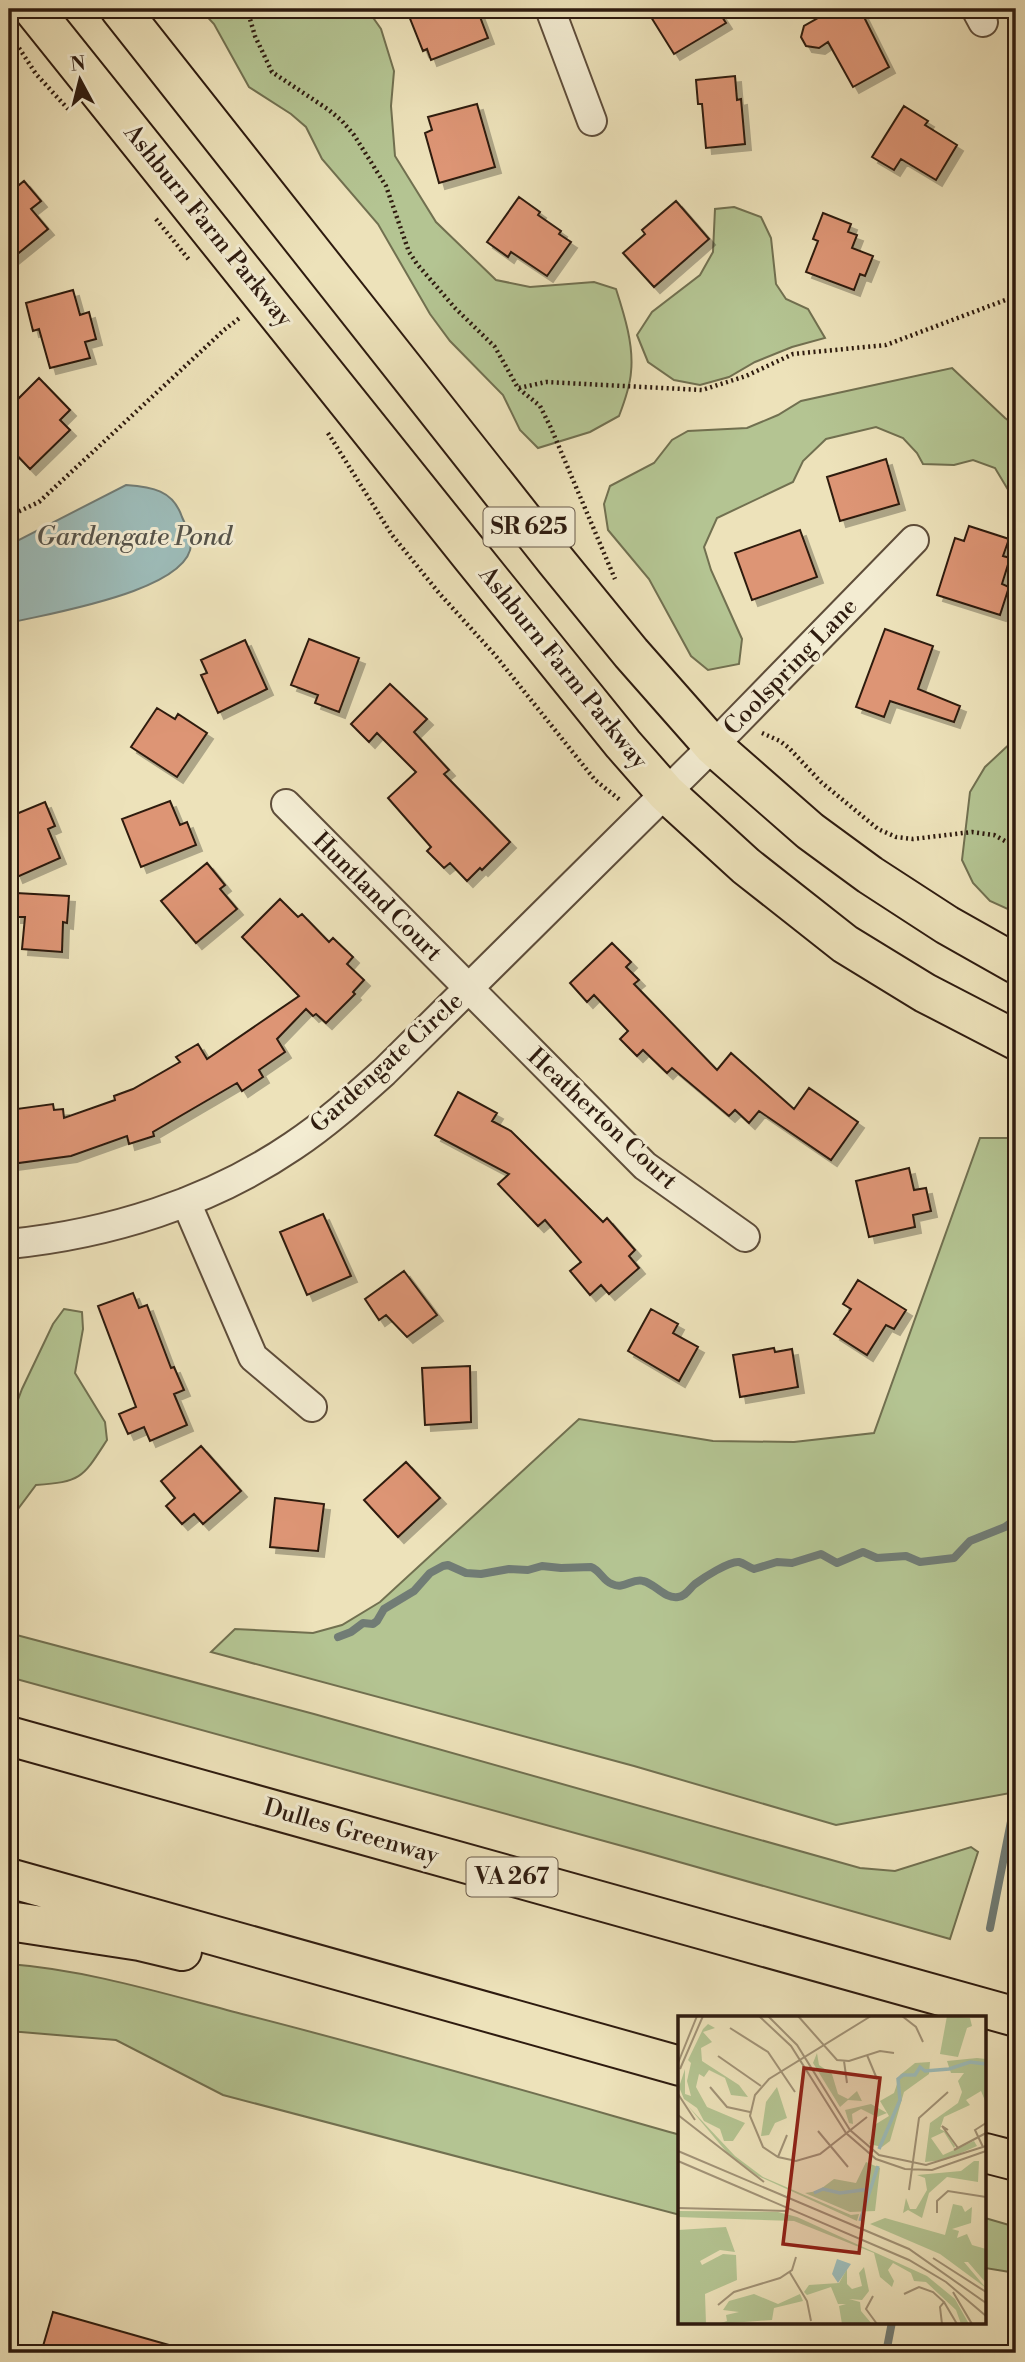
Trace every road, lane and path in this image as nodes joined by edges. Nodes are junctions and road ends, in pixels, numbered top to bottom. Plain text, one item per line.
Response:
1 (33, 9) edge
2 (120, 9) edge
3 (247, 9) edge
4 (550, 9) edge
5 (592, 121) dead end
6 (1016, 296) edge
7 (243, 316) dead end
8 (518, 388) junction
9 (9, 516) edge
10 (914, 540) dead end
11 (621, 587) dead end
12 (726, 733) junction
13 (666, 793) junction
14 (286, 804) dead end
15 (1016, 847) edge
16 (1016, 964) edge
17 (469, 989) junction
18 (1016, 1040) edge
19 (186, 1202) junction
20 (745, 1237) dead end
21 (9, 1244) edge
22 (312, 1407) dead end
23 (9, 1736) edge
24 (9, 1878) edge
25 (9, 1921) edge
26 (1016, 2017) edge
27 (632, 2052) junction
28 (678, 2065) edge
29 (986, 2153) edge
30 (1016, 2161) edge

1 - 13 main road, Ashburn Farm Parkway / SR 625
2 - 12 main road, SR 625
3 - 8 path
4 - 5 street
6 - 8 path
7 - 9 path
8 - 11 path
10 - 12 street, Coolspring Lane
12 - 13 street, Coolspring Lane
12 - 15 path
12 - 16 main road, SR 625
13 - 17 street, Gardengate Circle
13 - 18 main road, Ashburn Farm Parkway / SR 625
14 - 17 street, Huntland Court
17 - 19 street, Gardengate Circle
17 - 20 street, Heatherton Court
19 - 21 street, Gardengate Circle
19 - 22 street
23 - 26 main road, Dulles Greenway / VA 267
24 - 27 main road
25 - 27 main road
27 - 28 main road
29 - 30 main road

